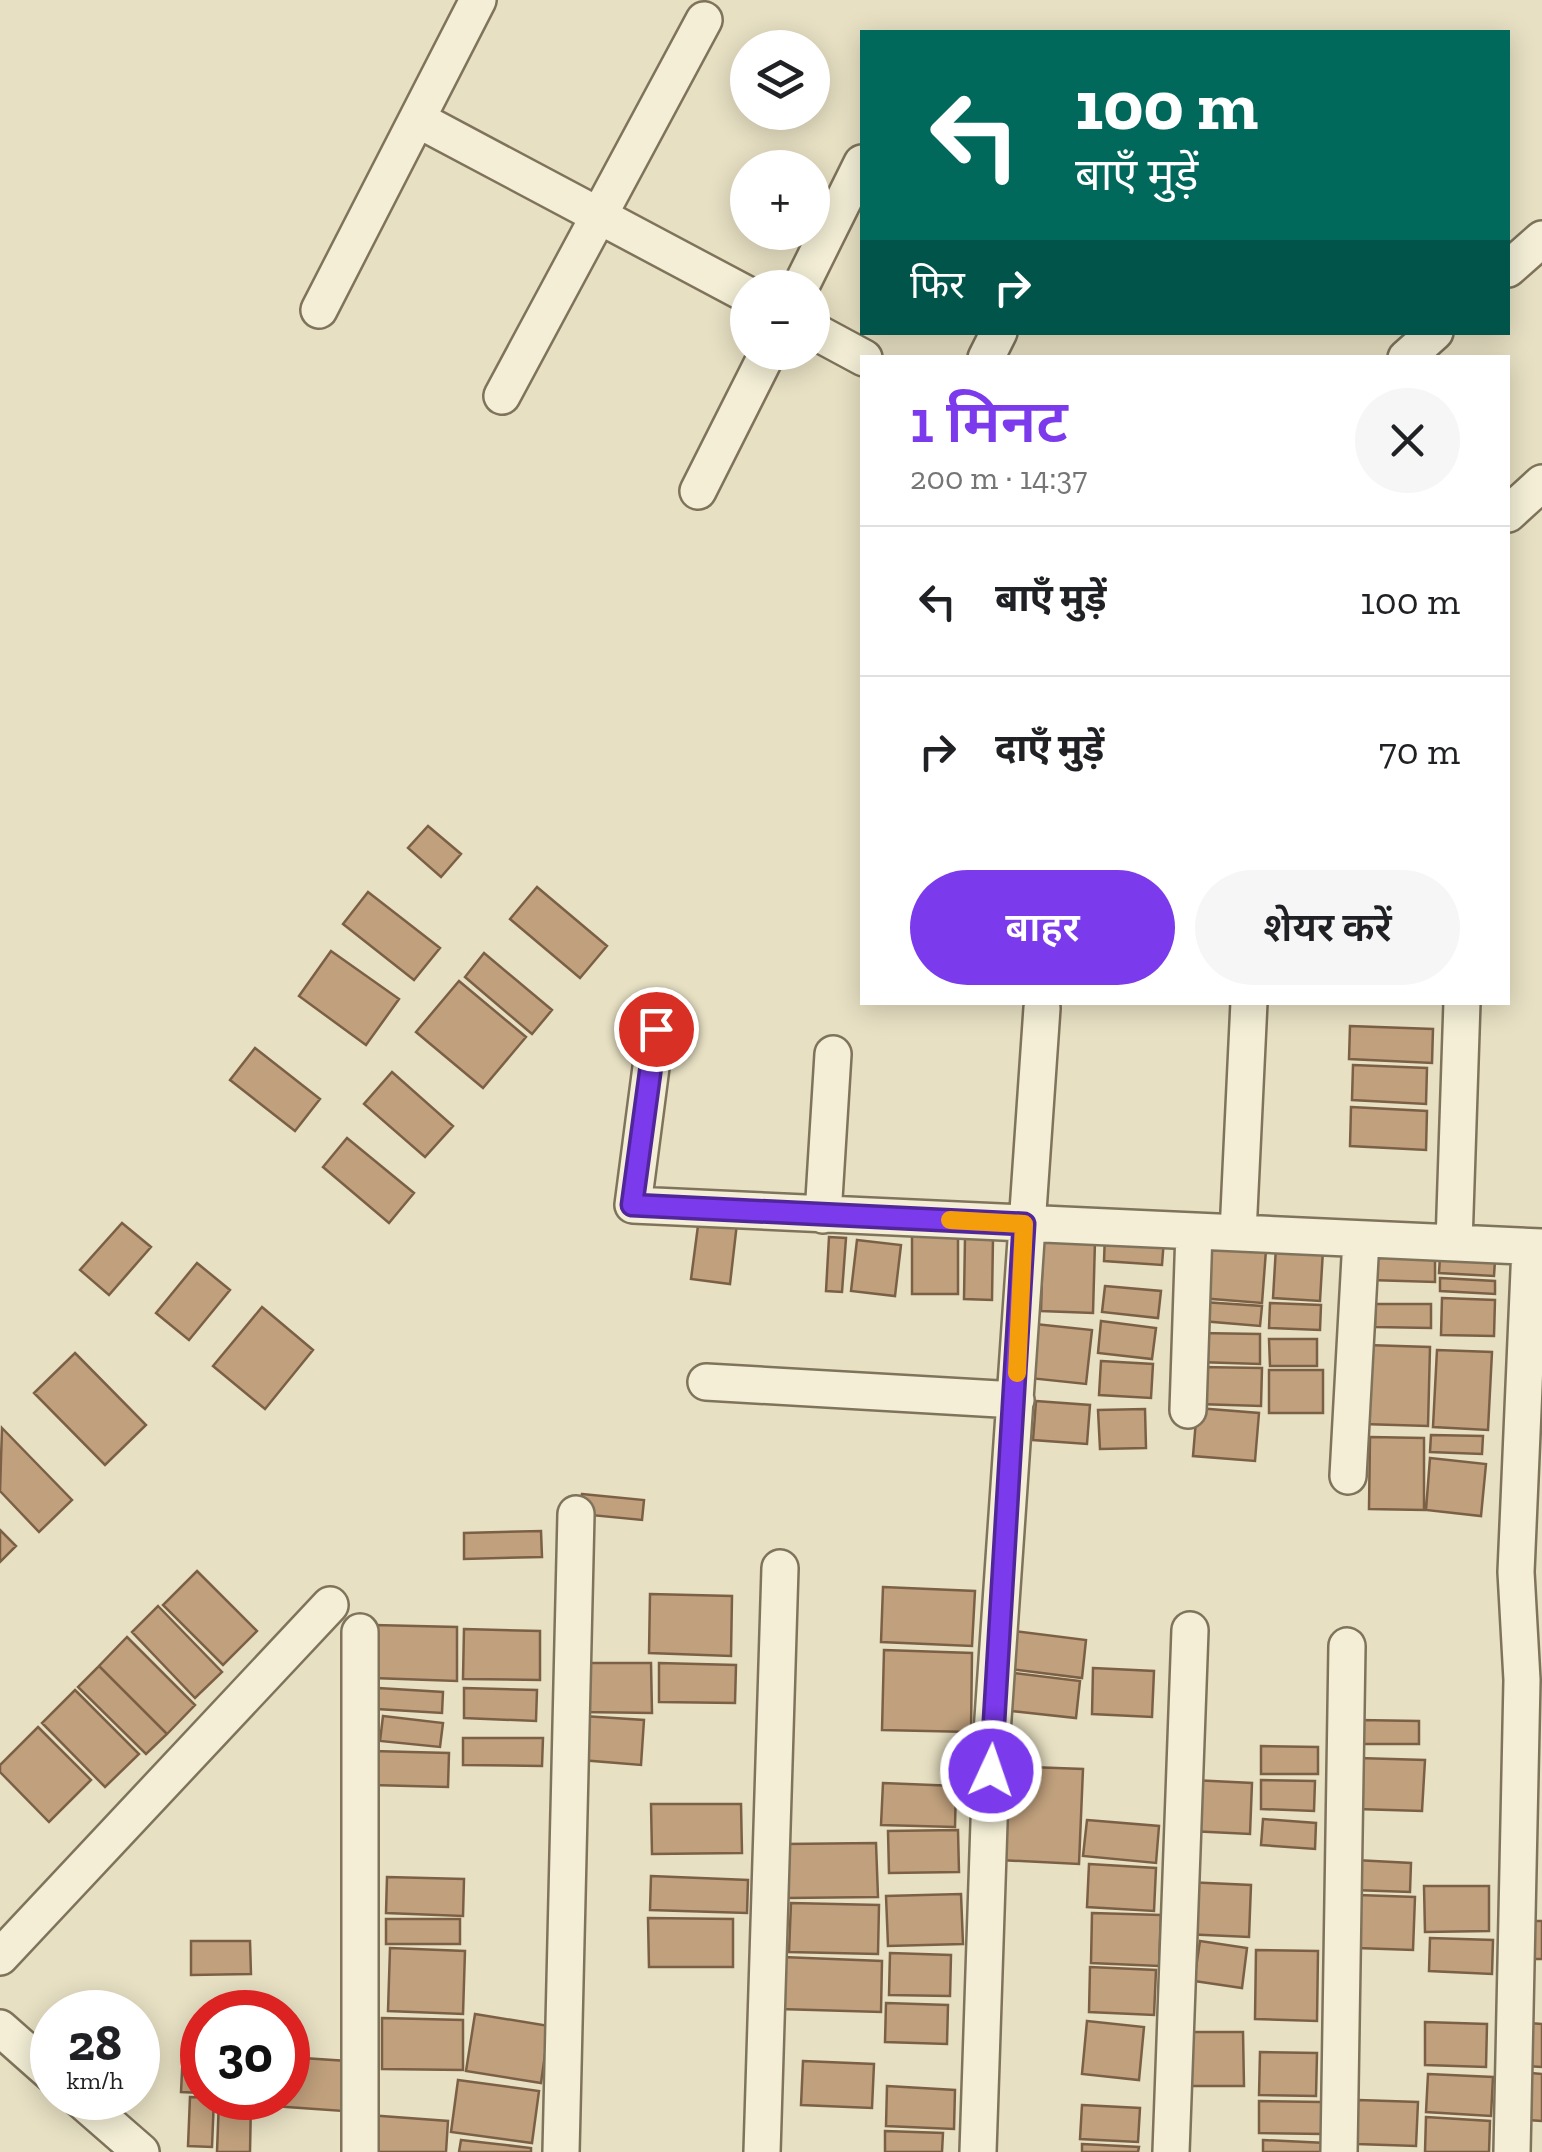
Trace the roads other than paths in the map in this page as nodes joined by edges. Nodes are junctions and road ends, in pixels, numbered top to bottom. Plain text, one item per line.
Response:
1 (478, 0) edge
2 (704, 20) dead end
3 (417, 119) junction
4 (860, 167) edge
5 (599, 216) junction
6 (1542, 239) edge
7 (1510, 267) edge
8 (809, 270) edge
9 (730, 286) edge
10 (319, 310) dead end
11 (1432, 335) edge
12 (830, 340) edge
13 (1409, 355) edge
14 (860, 356) edge
15 (759, 370) edge
16 (502, 396) dead end
17 (1542, 483) edge
18 (698, 492) dead end
19 (1510, 512) edge
20 (1248, 1005) edge
21 (1462, 1005) edge
22 (1042, 1008) dead end
23 (656, 1029) dead end
24 (834, 1054) dead end
25 (823, 1215) junction
26 (1024, 1224) junction
27 (1194, 1231) junction
28 (1238, 1233) junction
29 (1361, 1238) junction
30 (1454, 1243) junction
31 (1536, 1247) edge
32 (706, 1382) dead end
33 (1016, 1400) junction
34 (1188, 1410) dead end
35 (1348, 1476) dead end
36 (576, 1514) dead end
37 (780, 1568) dead end
38 (330, 1606) dead end
39 (1190, 1630) dead end
40 (360, 1632) dead end
41 (1348, 1646) dead end
42 (0, 1958) edge
43 (0, 2028) edge
44 (30, 2055) edge
45 (104, 2120) edge
46 (141, 2152) edge
47 (360, 2152) edge
48 (561, 2152) edge
49 (762, 2152) edge
50 (978, 2152) edge
51 (1171, 2152) edge
52 (1339, 2152) edge
53 (1512, 2152) edge

1 - 3 street
2 - 5 street
3 - 5 street
3 - 10 street
4 - 8 street
5 - 9 street
5 - 16 street
6 - 7 street
11 - 13 street
12 - 14 street
15 - 18 street
17 - 19 street
20 - 28 street
21 - 30 street
22 - 26 street
23 - 25 street
24 - 25 street
25 - 26 street
26 - 27 street
26 - 33 street
27 - 28 street
27 - 34 street
28 - 29 street
29 - 30 street
29 - 35 street
30 - 31 street
31 - 53 street
32 - 33 street
33 - 50 street
36 - 48 street
37 - 49 street
38 - 42 street
39 - 51 street
40 - 47 street
41 - 52 street
43 - 44 street
45 - 46 street

